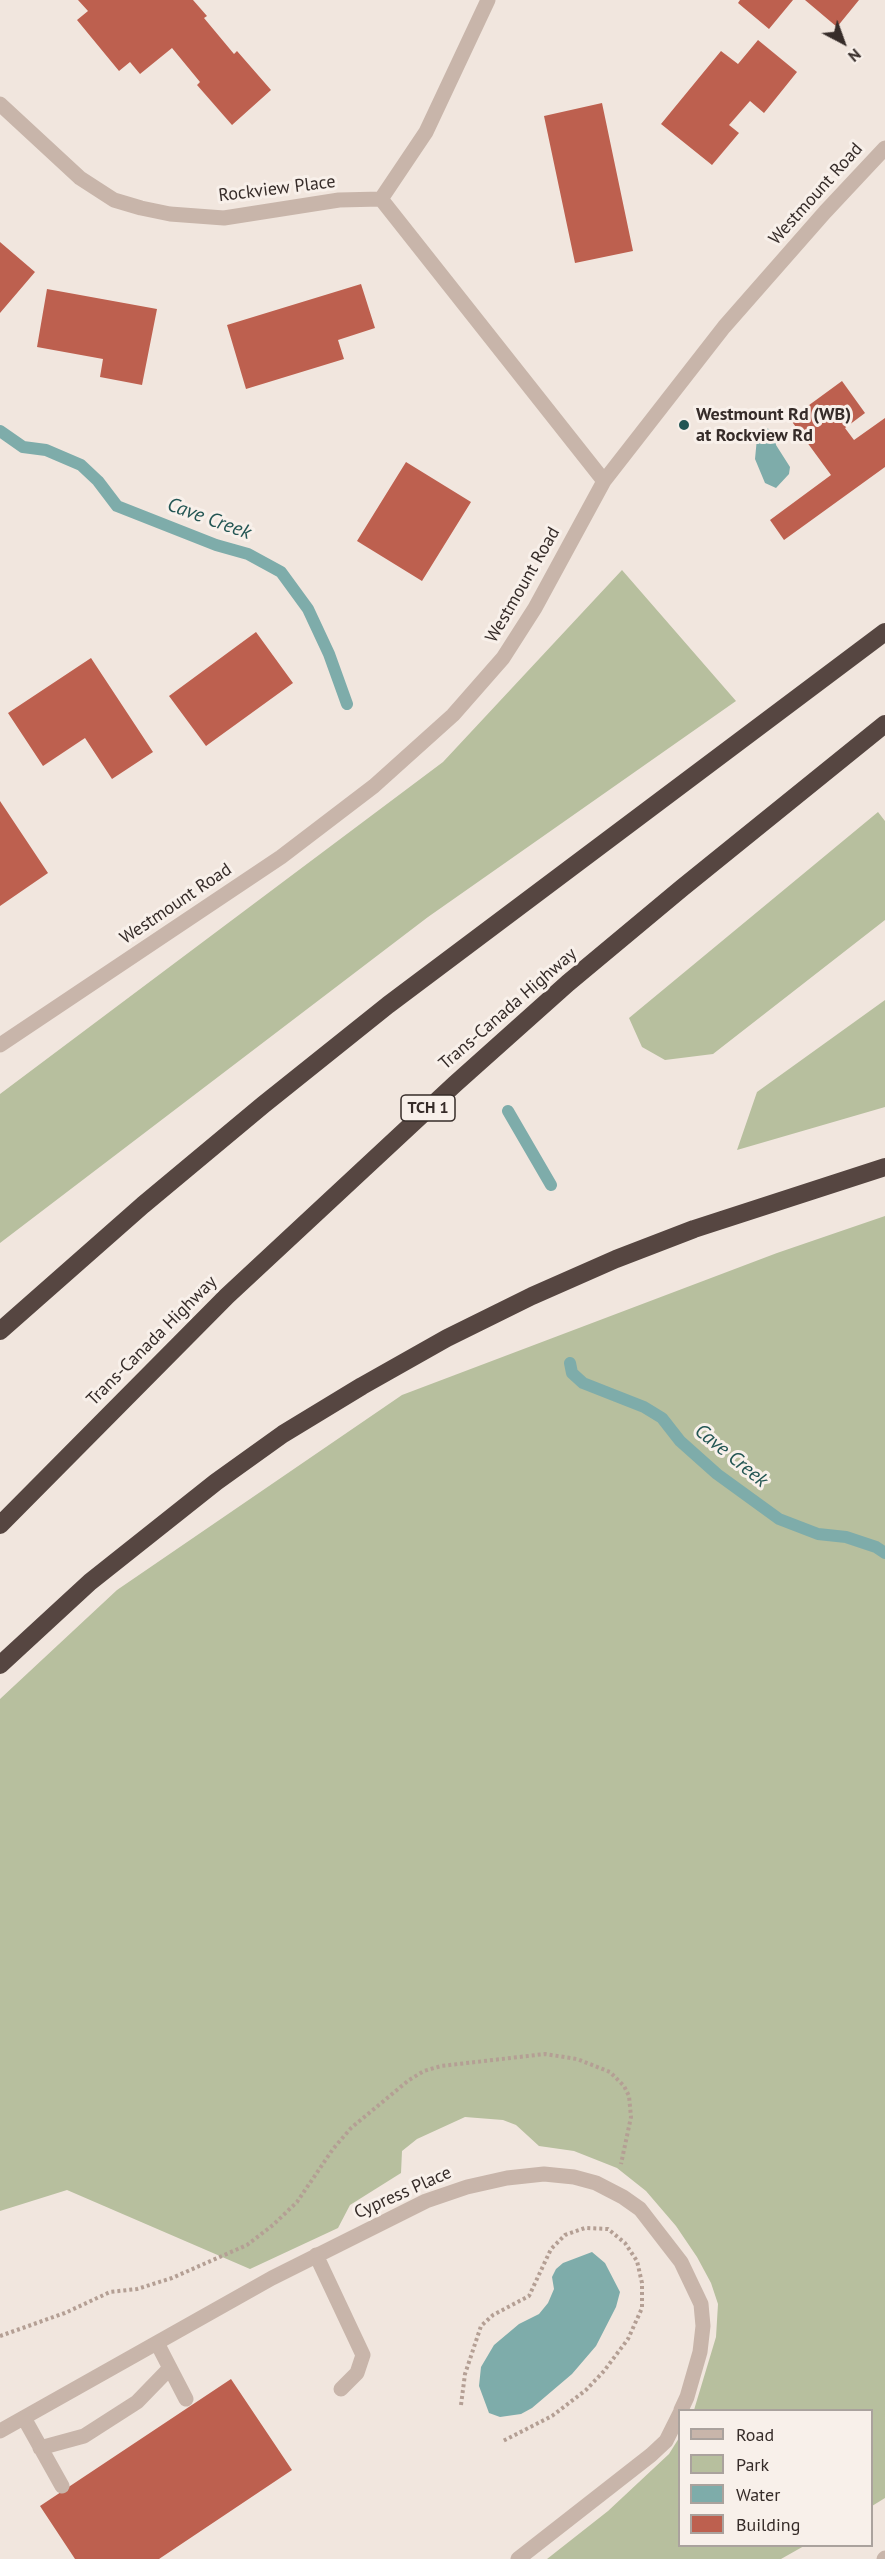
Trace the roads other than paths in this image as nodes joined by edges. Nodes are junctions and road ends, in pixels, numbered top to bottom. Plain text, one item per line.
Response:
1 (488, 0) edge
2 (0, 104) edge
3 (885, 148) edge
4 (381, 199) junction
5 (604, 482) junction
6 (885, 632) edge
7 (885, 724) edge
8 (0, 1045) edge
9 (885, 1167) edge
10 (0, 1331) edge
11 (0, 1525) edge
12 (0, 1665) edge
13 (316, 2255) junction
14 (157, 2343) junction
15 (170, 2368) junction
16 (340, 2389) dead end
17 (186, 2399) dead end
18 (681, 2409) edge
19 (678, 2416) edge
20 (24, 2418) junction
21 (0, 2431) edge
22 (40, 2448) junction
23 (62, 2486) dead end
24 (518, 2559) edge

1 - 4 street
2 - 4 street, Rockview Place
3 - 5 street, Westmount Road
4 - 5 street
5 - 8 street, Westmount Road
6 - 10 highway
7 - 11 highway, Trans-Canada Highway / TCH 1
9 - 12 highway
13 - 14 street, Cypress Place
13 - 16 street
13 - 18 street, Cypress Place
14 - 15 street
14 - 20 street, Cypress Place
15 - 17 street
15 - 22 street
19 - 24 street, Cypress Place
20 - 21 street, Cypress Place
20 - 22 street
22 - 23 street

